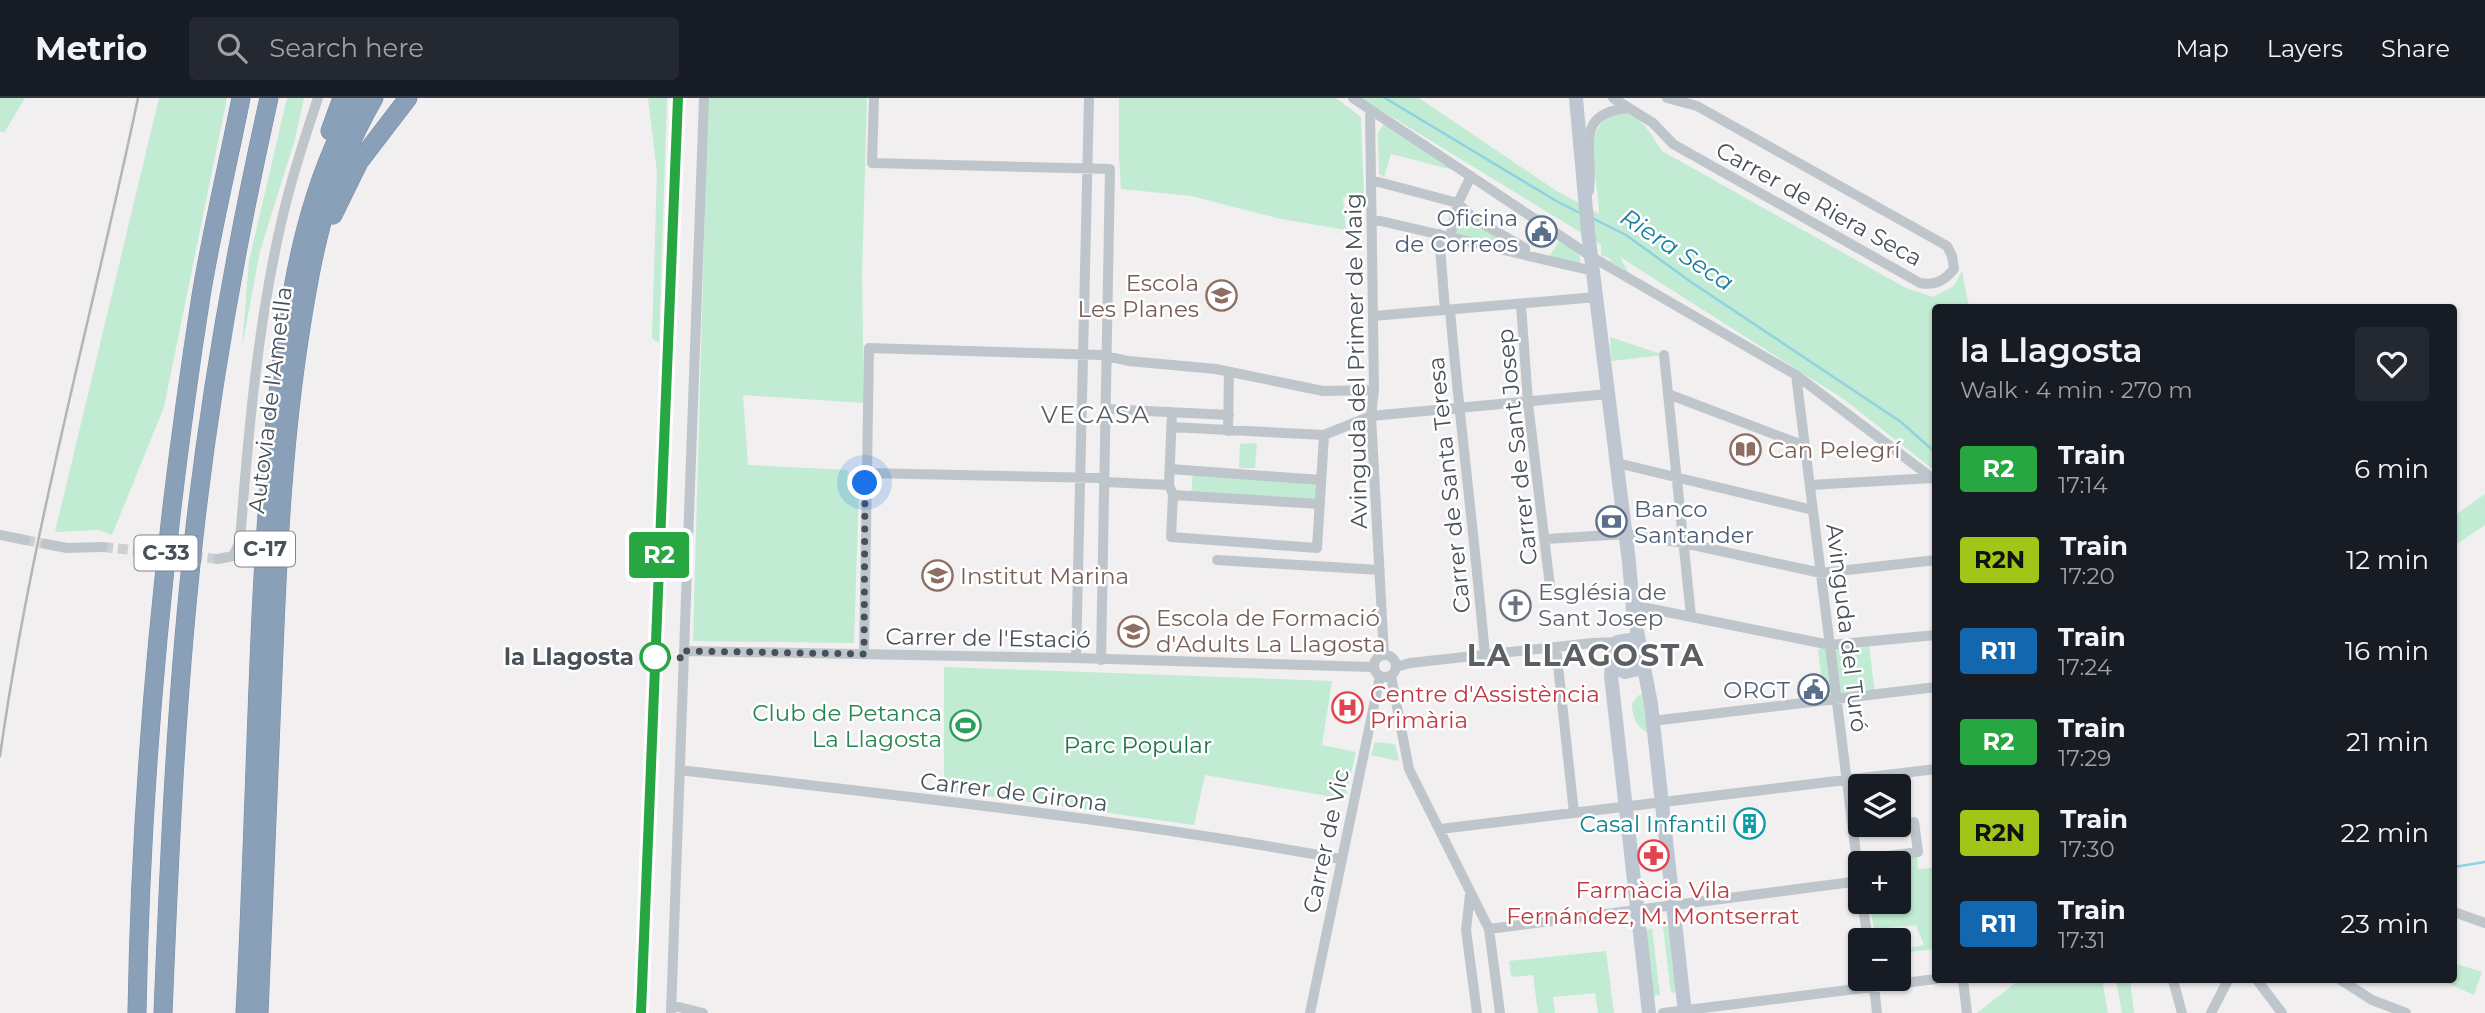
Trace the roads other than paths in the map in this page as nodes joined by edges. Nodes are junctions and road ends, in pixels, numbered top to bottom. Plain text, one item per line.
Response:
1 (241, 98) edge
2 (269, 98) edge
3 (318, 98) edge
4 (342, 98) edge
5 (358, 98) edge
6 (374, 98) edge
7 (408, 98) edge
8 (704, 98) edge
9 (874, 98) edge
10 (1089, 98) edge
11 (1353, 98) edge
12 (1576, 98) edge
13 (1613, 98) edge
14 (1667, 98) edge
15 (1629, 108) junction
16 (1370, 110) junction
17 (1087, 168) junction
18 (1471, 176) junction
19 (1371, 180) junction
20 (1586, 201) junction
21 (1458, 203) junction
22 (307, 218) junction
23 (1372, 219) junction
24 (1444, 235) junction
25 (1525, 255) junction
26 (1593, 264) junction
27 (1597, 297) junction
28 (1521, 304) junction
29 (304, 305) junction
30 (1448, 310) junction
31 (1373, 316) junction
32 (1083, 354) junction
33 (1664, 355) dead end
34 (1107, 356) junction
35 (1229, 372) junction
36 (1796, 375) junction
37 (1374, 390) junction
38 (1608, 394) junction
39 (1668, 394) junction
40 (1528, 403) junction
41 (1106, 409) junction
42 (1459, 409) junction
43 (1171, 412) junction
44 (1229, 415) junction
45 (1371, 416) junction
46 (1171, 427) junction
47 (1228, 431) junction
48 (1324, 435) junction
49 (1805, 446) junction
50 (1617, 463) junction
51 (1170, 470) junction
52 (866, 473) junction
53 (1677, 477) junction
54 (1080, 478) junction
55 (1932, 478) edge
56 (1321, 480) junction
57 (1932, 480) edge
58 (1105, 482) junction
59 (1810, 485) junction
60 (1171, 490) junction
61 (1320, 504) junction
62 (1813, 510) junction
63 (1626, 534) junction
64 (0, 535) edge
65 (1546, 539) junction
66 (25, 540) tunnel mouth
67 (1245, 542) junction
68 (1684, 542) junction
69 (46, 544) tunnel mouth
70 (103, 547) tunnel mouth
71 (218, 559) dead end
72 (1217, 560) dead end
73 (1932, 560) edge
74 (1244, 562) junction
75 (1380, 569) junction
76 (1821, 573) junction
77 (1550, 586) dead end
78 (1633, 607) junction
79 (1691, 616) junction
80 (1932, 635) edge
81 (1622, 641) junction
82 (1830, 645) junction
83 (1556, 647) junction
84 (686, 651) junction
85 (864, 654) junction
86 (1384, 654) junction
87 (1643, 654) junction
88 (1485, 656) junction
89 (1076, 658) junction
90 (1614, 658) junction
91 (1101, 660) junction
92 (1373, 667) junction
93 (1389, 673) junction
94 (1932, 688) edge
95 (1837, 700) junction
96 (1653, 721) junction
97 (680, 770) junction
98 (1932, 770) edge
99 (1847, 781) junction
100 (1662, 804) junction
101 (1626, 807) junction
102 (1574, 813) junction
103 (1914, 822) dead end
104 (1440, 829) junction
105 (1856, 851) edge
106 (1911, 853) edge
107 (1341, 859) junction
108 (1848, 884) edge
109 (1470, 895) junction
110 (1672, 905) junction
111 (1638, 909) junction
112 (2457, 913) edge
113 (2485, 923) edge
114 (1489, 929) junction
115 (1932, 979) edge
116 (1911, 981) edge
117 (1963, 983) edge
118 (2174, 983) edge
119 (2226, 983) edge
120 (2259, 983) edge
121 (2346, 983) edge
122 (1848, 987) edge
123 (1874, 991) edge
124 (2372, 1000) junction
125 (671, 1009) edge
126 (1685, 1012) edge
127 (137, 1013) edge
128 (163, 1013) edge
129 (245, 1013) edge
130 (259, 1013) edge
131 (703, 1013) edge
132 (1310, 1013) edge
133 (1477, 1013) edge
134 (1500, 1013) edge
135 (1649, 1013) edge
136 (1663, 1013) edge
137 (1877, 1013) edge
138 (1967, 1013) edge
139 (2182, 1013) edge
140 (2211, 1013) edge
141 (2282, 1013) edge
142 (2383, 1013) edge
143 (2406, 1013) edge

1 - 127 highway, C-33
2 - 128 highway, C-33
3 - 71 street
4 - 22 highway
5 - 22 highway, C-17
6 - 29 highway, Autovia de l'Ametlla / C-17
7 - 29 highway
8 - 84 street
9 - 17 street
10 - 17 street
11 - 16 street
12 - 20 main road
13 - 15 street, Carrer de Riera Seca
14 - 15 street, Carrer de Riera Seca
15 - 20 street
16 - 18 street
16 - 19 street, Avinguda del Primer de Maig
17 - 32 street
17 - 34 street
18 - 21 street, Carrer de Santa Teresa
18 - 26 street
19 - 21 street
19 - 23 street, Avinguda del Primer de Maig
20 - 26 main road
21 - 24 street, Carrer de Santa Teresa
21 - 25 street
22 - 129 highway, C-17
23 - 24 street
23 - 31 street, Avinguda del Primer de Maig
24 - 25 street
24 - 30 street, Carrer de Santa Teresa
25 - 26 street
26 - 27 main road
26 - 36 street
27 - 28 street
27 - 38 main road
28 - 30 street
28 - 40 street, Carrer de Sant Josep
29 - 130 highway, Autovia de l'Ametlla / C-17
30 - 31 street
30 - 42 street, Carrer de Santa Teresa
31 - 37 street, Avinguda del Primer de Maig
32 - 34 street
32 - 52 street
32 - 54 street
33 - 39 street
34 - 35 street
34 - 41 street
35 - 37 street
35 - 44 street
36 - 49 street, Avinguda del Turó
36 - 55 street
37 - 45 street, Avinguda del Primer de Maig
38 - 40 street
38 - 50 main road
39 - 49 street
39 - 53 street
40 - 42 street
40 - 65 street, Carrer de Sant Josep
41 - 43 street
41 - 58 street
42 - 45 street
42 - 88 street, Carrer de Santa Teresa
43 - 44 street
43 - 46 street
44 - 47 street
45 - 48 street
45 - 75 street, Avinguda del Primer de Maig
46 - 47 street
46 - 51 street
47 - 48 street
48 - 56 street
49 - 59 street, Avinguda del Turó
50 - 53 street
50 - 63 main road
51 - 56 street
51 - 60 street
52 - 54 street
52 - 85 street
53 - 62 street
53 - 68 street
54 - 58 street
54 - 89 street
56 - 61 street
57 - 59 street
58 - 60 street
58 - 91 street
59 - 62 street, Avinguda del Turó
60 - 61 street
60 - 67 street
61 - 67 street
62 - 76 street, Avinguda del Turó
63 - 65 street
63 - 68 street
63 - 78 main road
64 - 66 street
65 - 77 street, Carrer de Sant Josep
67 - 74 street
68 - 76 street
68 - 79 street
69 - 70 street
72 - 74 street
73 - 76 street
74 - 75 street
75 - 86 street, Avinguda del Primer de Maig
76 - 82 street, Avinguda del Turó
78 - 79 street
78 - 81 main road
78 - 87 main road
79 - 82 street
80 - 82 street
81 - 83 street
81 - 87 main road
81 - 90 main road
82 - 95 street, Avinguda del Turó
83 - 88 street
83 - 102 street
84 - 85 street, Carrer de l'Estació
84 - 97 street
85 - 89 street, Carrer de l'Estació
86 - 92 street
86 - 93 street
87 - 90 main road
87 - 96 main road
88 - 93 street
89 - 91 street, Carrer de l'Estació
90 - 101 main road
91 - 92 street, Carrer de l'Estació
92 - 93 street
93 - 104 street
93 - 107 street, Carrer de Vic
94 - 95 street
95 - 96 street
95 - 99 street, Avinguda del Turó
96 - 100 main road
97 - 107 street, Carrer de Girona
97 - 125 street
98 - 99 street
99 - 100 street
99 - 105 street, Avinguda del Turó
100 - 101 street
100 - 110 main road
101 - 102 street
101 - 111 main road
102 - 104 street
103 - 106 street
104 - 109 street
107 - 132 street, Carrer de Vic
108 - 110 street
109 - 114 street
109 - 133 street
110 - 111 street
110 - 126 main road
111 - 114 street
111 - 135 main road
112 - 113 street
114 - 134 street
115 - 116 street
117 - 138 street
118 - 139 street
119 - 140 street
120 - 141 street
121 - 124 street
122 - 126 street
123 - 137 street
124 - 142 street
124 - 143 street
125 - 131 street
126 - 136 street

